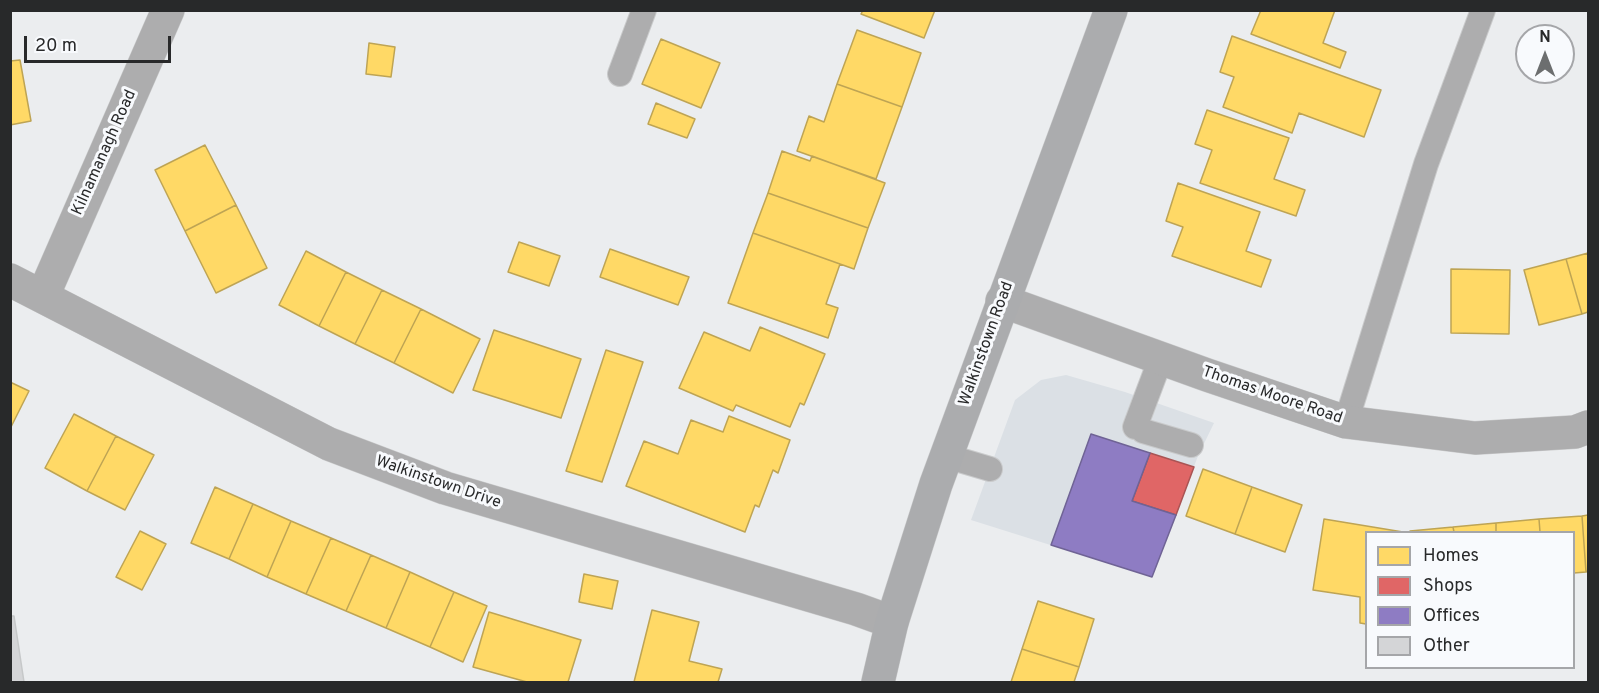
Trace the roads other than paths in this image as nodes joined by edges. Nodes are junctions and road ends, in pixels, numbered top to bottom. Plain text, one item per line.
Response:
1 (168, 10) edge
2 (644, 10) edge
3 (1111, 10) edge
4 (1483, 10) edge
5 (620, 74) dead end
6 (10, 280) edge
7 (43, 296) junction
8 (1002, 300) junction
9 (1161, 358) junction
10 (1346, 422) junction
11 (1588, 427) edge
12 (1191, 446) dead end
13 (946, 456) junction
14 (990, 469) dead end
15 (892, 622) junction
16 (878, 682) edge

1 - 7 street, Kilnamanagh Road
2 - 5 lane
3 - 8 main road, Walkinstown Road
4 - 10 lane
6 - 7 street, Walkinstown Drive
7 - 15 street, Walkinstown Drive
8 - 9 street, Thomas Moore Road
8 - 13 main road, Walkinstown Road
9 - 10 street, Thomas Moore Road
9 - 12 lane
10 - 11 street, Thomas Moore Road
13 - 14 lane
13 - 15 main road, Walkinstown Road
15 - 16 main road, Walkinstown Road

